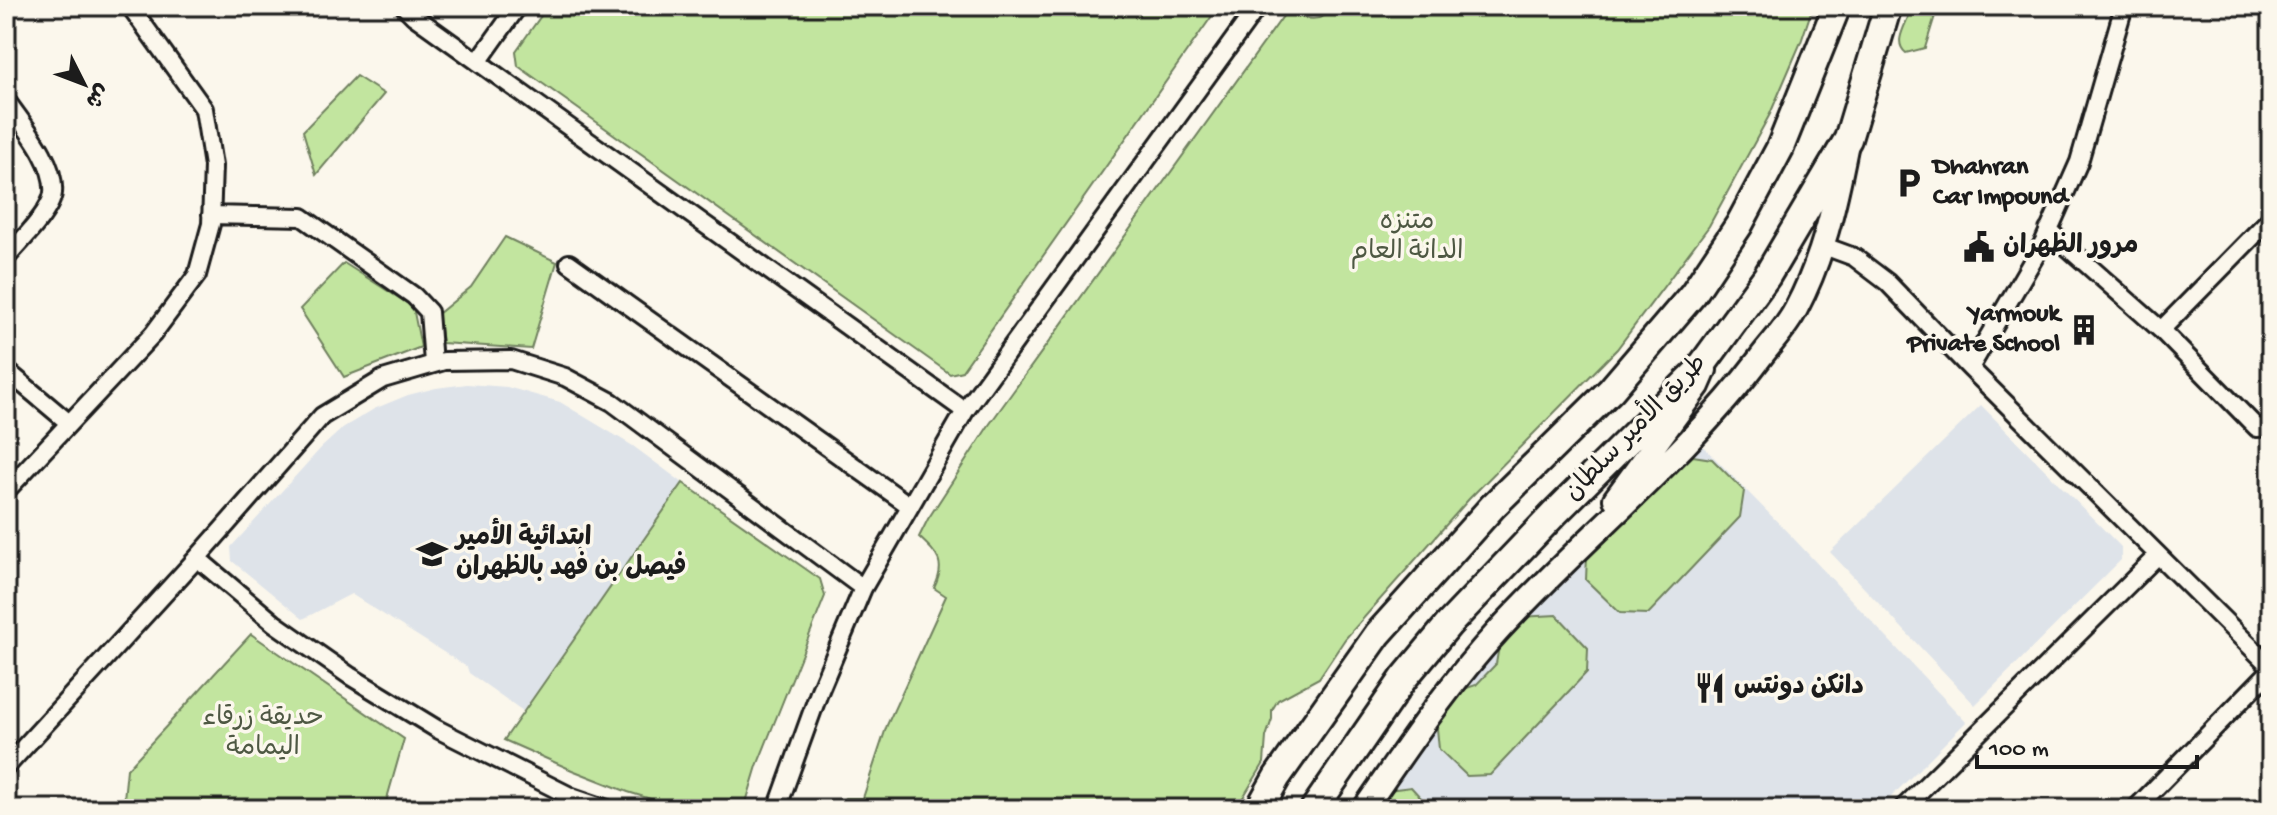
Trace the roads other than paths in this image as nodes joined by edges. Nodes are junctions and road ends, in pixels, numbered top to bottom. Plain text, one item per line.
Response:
1 (130, 6) edge
2 (404, 6) edge
3 (518, 6) edge
4 (1258, 6) edge
5 (1837, 6) edge
6 (1888, 6) edge
7 (2124, 6) edge
8 (478, 62) junction
9 (6, 100) edge
10 (1848, 139) junction
11 (211, 215) junction
12 (2271, 218) edge
13 (2048, 230) junction
14 (1824, 246) junction
15 (6, 258) edge
16 (569, 263) dead end
17 (2161, 330) junction
18 (1711, 354) junction
19 (433, 363) junction
20 (1970, 368) junction
21 (6, 370) edge
22 (965, 411) junction
23 (69, 423) junction
24 (2271, 427) edge
25 (6, 491) edge
26 (910, 506) junction
27 (1576, 551) junction
28 (2157, 556) junction
29 (197, 558) junction
30 (863, 588) junction
31 (2271, 669) edge
32 (6, 767) edge
33 (569, 803) edge
34 (607, 809) edge
35 (777, 809) edge
36 (1259, 809) edge
37 (1314, 809) edge
38 (1364, 809) edge
39 (1902, 809) edge
40 (2135, 809) edge

1 - 11 street
2 - 8 street
3 - 8 street
4 - 22 street
5 - 36 main road, طريق الأمير سلطان
6 - 10 main road, طريق الأمير سلطان
7 - 13 street
8 - 22 street
9 - 15 street
10 - 14 street
10 - 18 main road, طريق الأمير سلطان
11 - 19 street
11 - 23 street
12 - 17 street
13 - 17 street
13 - 20 street
14 - 20 street
14 - 27 street
16 - 26 street
17 - 24 street
18 - 27 street
18 - 37 main road, طريق الأمير سلطان
19 - 29 street
19 - 30 street
20 - 28 street
21 - 23 street
22 - 26 street
23 - 25 street
26 - 30 street
27 - 38 street
28 - 31 street
28 - 39 street
29 - 32 street
29 - 33 street
30 - 35 street
31 - 40 street
33 - 34 street

